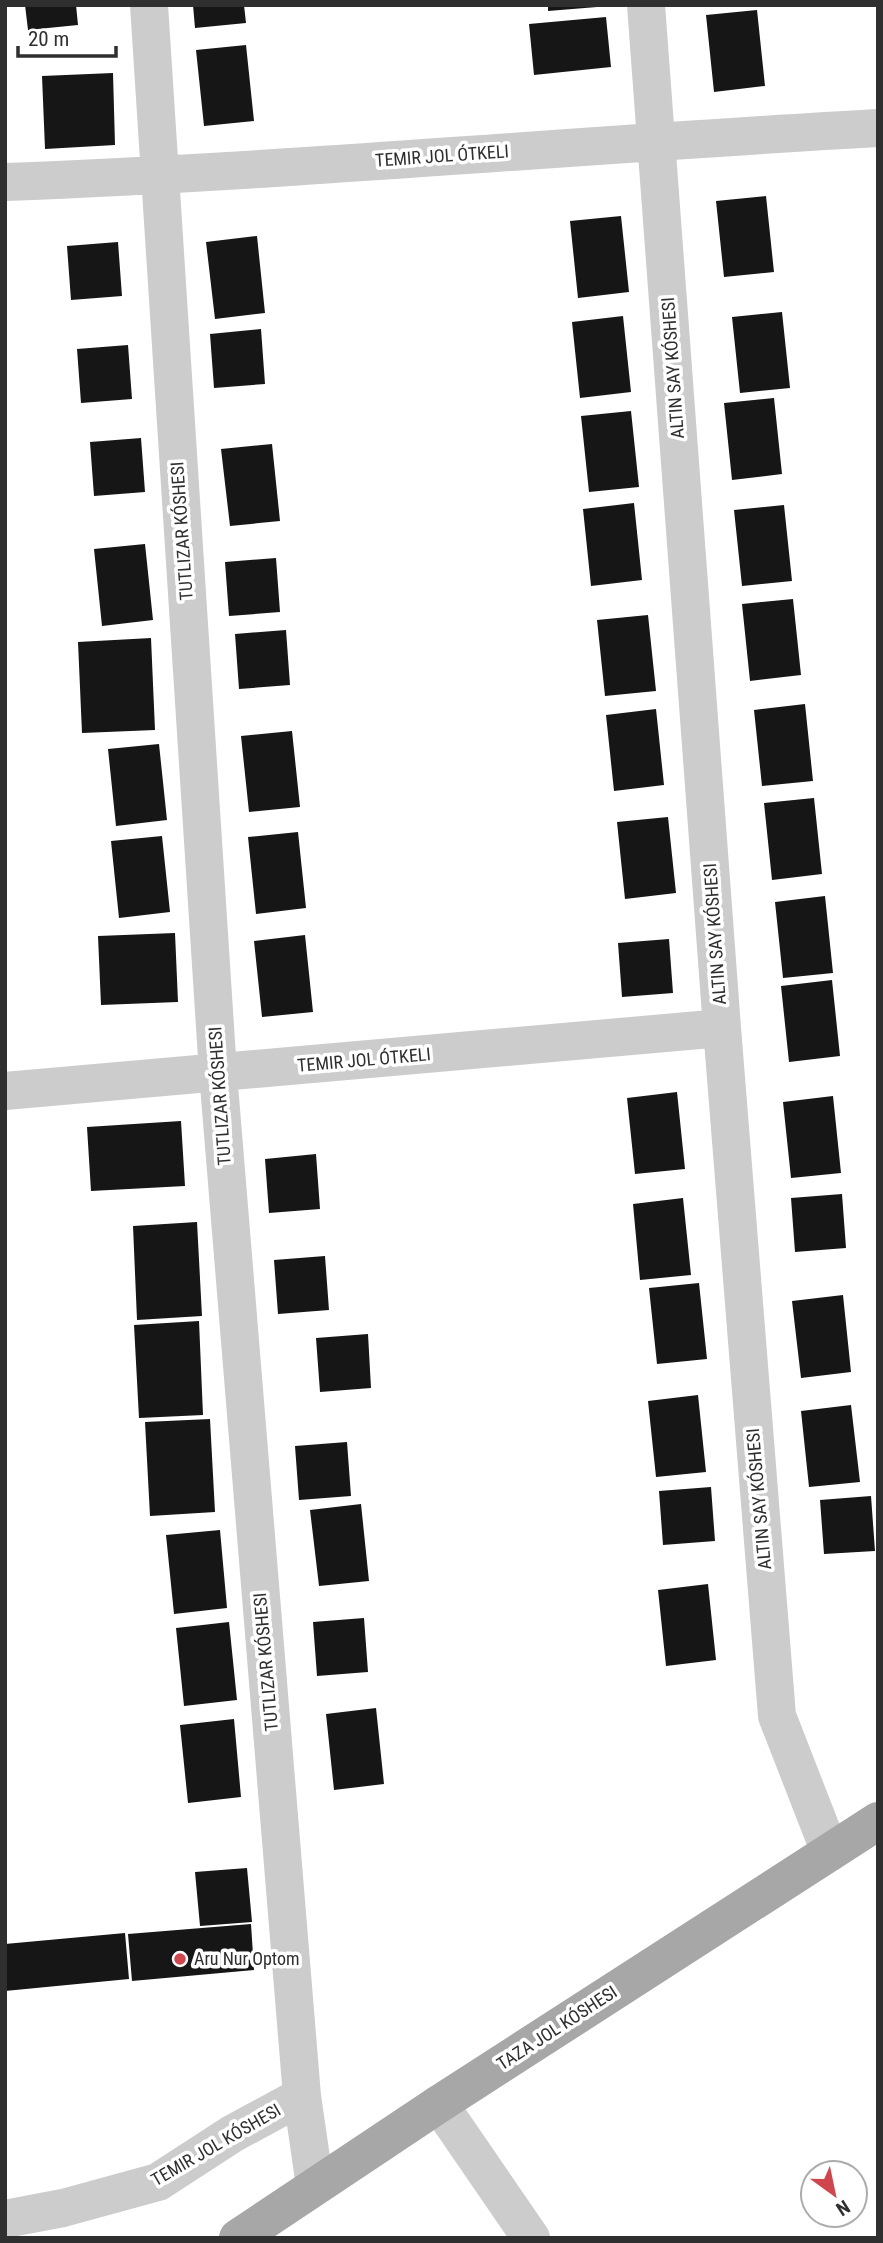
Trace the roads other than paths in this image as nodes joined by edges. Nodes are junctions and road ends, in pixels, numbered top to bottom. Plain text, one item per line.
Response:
1 (149, 5) edge
2 (646, 5) edge
3 (878, 128) edge
4 (656, 140) junction
5 (159, 176) junction
6 (5, 182) edge
7 (722, 1028) junction
8 (218, 1073) junction
9 (5, 1091) edge
10 (878, 1821) edge
11 (830, 1852) junction
12 (302, 2096) junction
13 (439, 2104) junction
14 (315, 2186) junction
15 (5, 2219) edge
16 (238, 2238) edge
17 (531, 2238) edge

1 - 5 street
2 - 4 street
3 - 4 street, TEMIR JOL ÓTKELI
4 - 5 street, TEMIR JOL ÓTKELI
4 - 7 street
5 - 6 street, TEMIR JOL ÓTKELI
5 - 8 street
7 - 8 street, TEMIR JOL ÓTKELI
7 - 11 street
8 - 9 street, TEMIR JOL ÓTKELI
8 - 12 street
10 - 11 main road, TAZA JOL KÓSHESI
11 - 13 main road, TAZA JOL KÓSHESI
12 - 14 street
12 - 15 street, TEMIR JOL KÓSHESI
13 - 14 main road, TAZA JOL KÓSHESI
13 - 17 street
14 - 16 main road, TAZA JOL KÓSHESI

